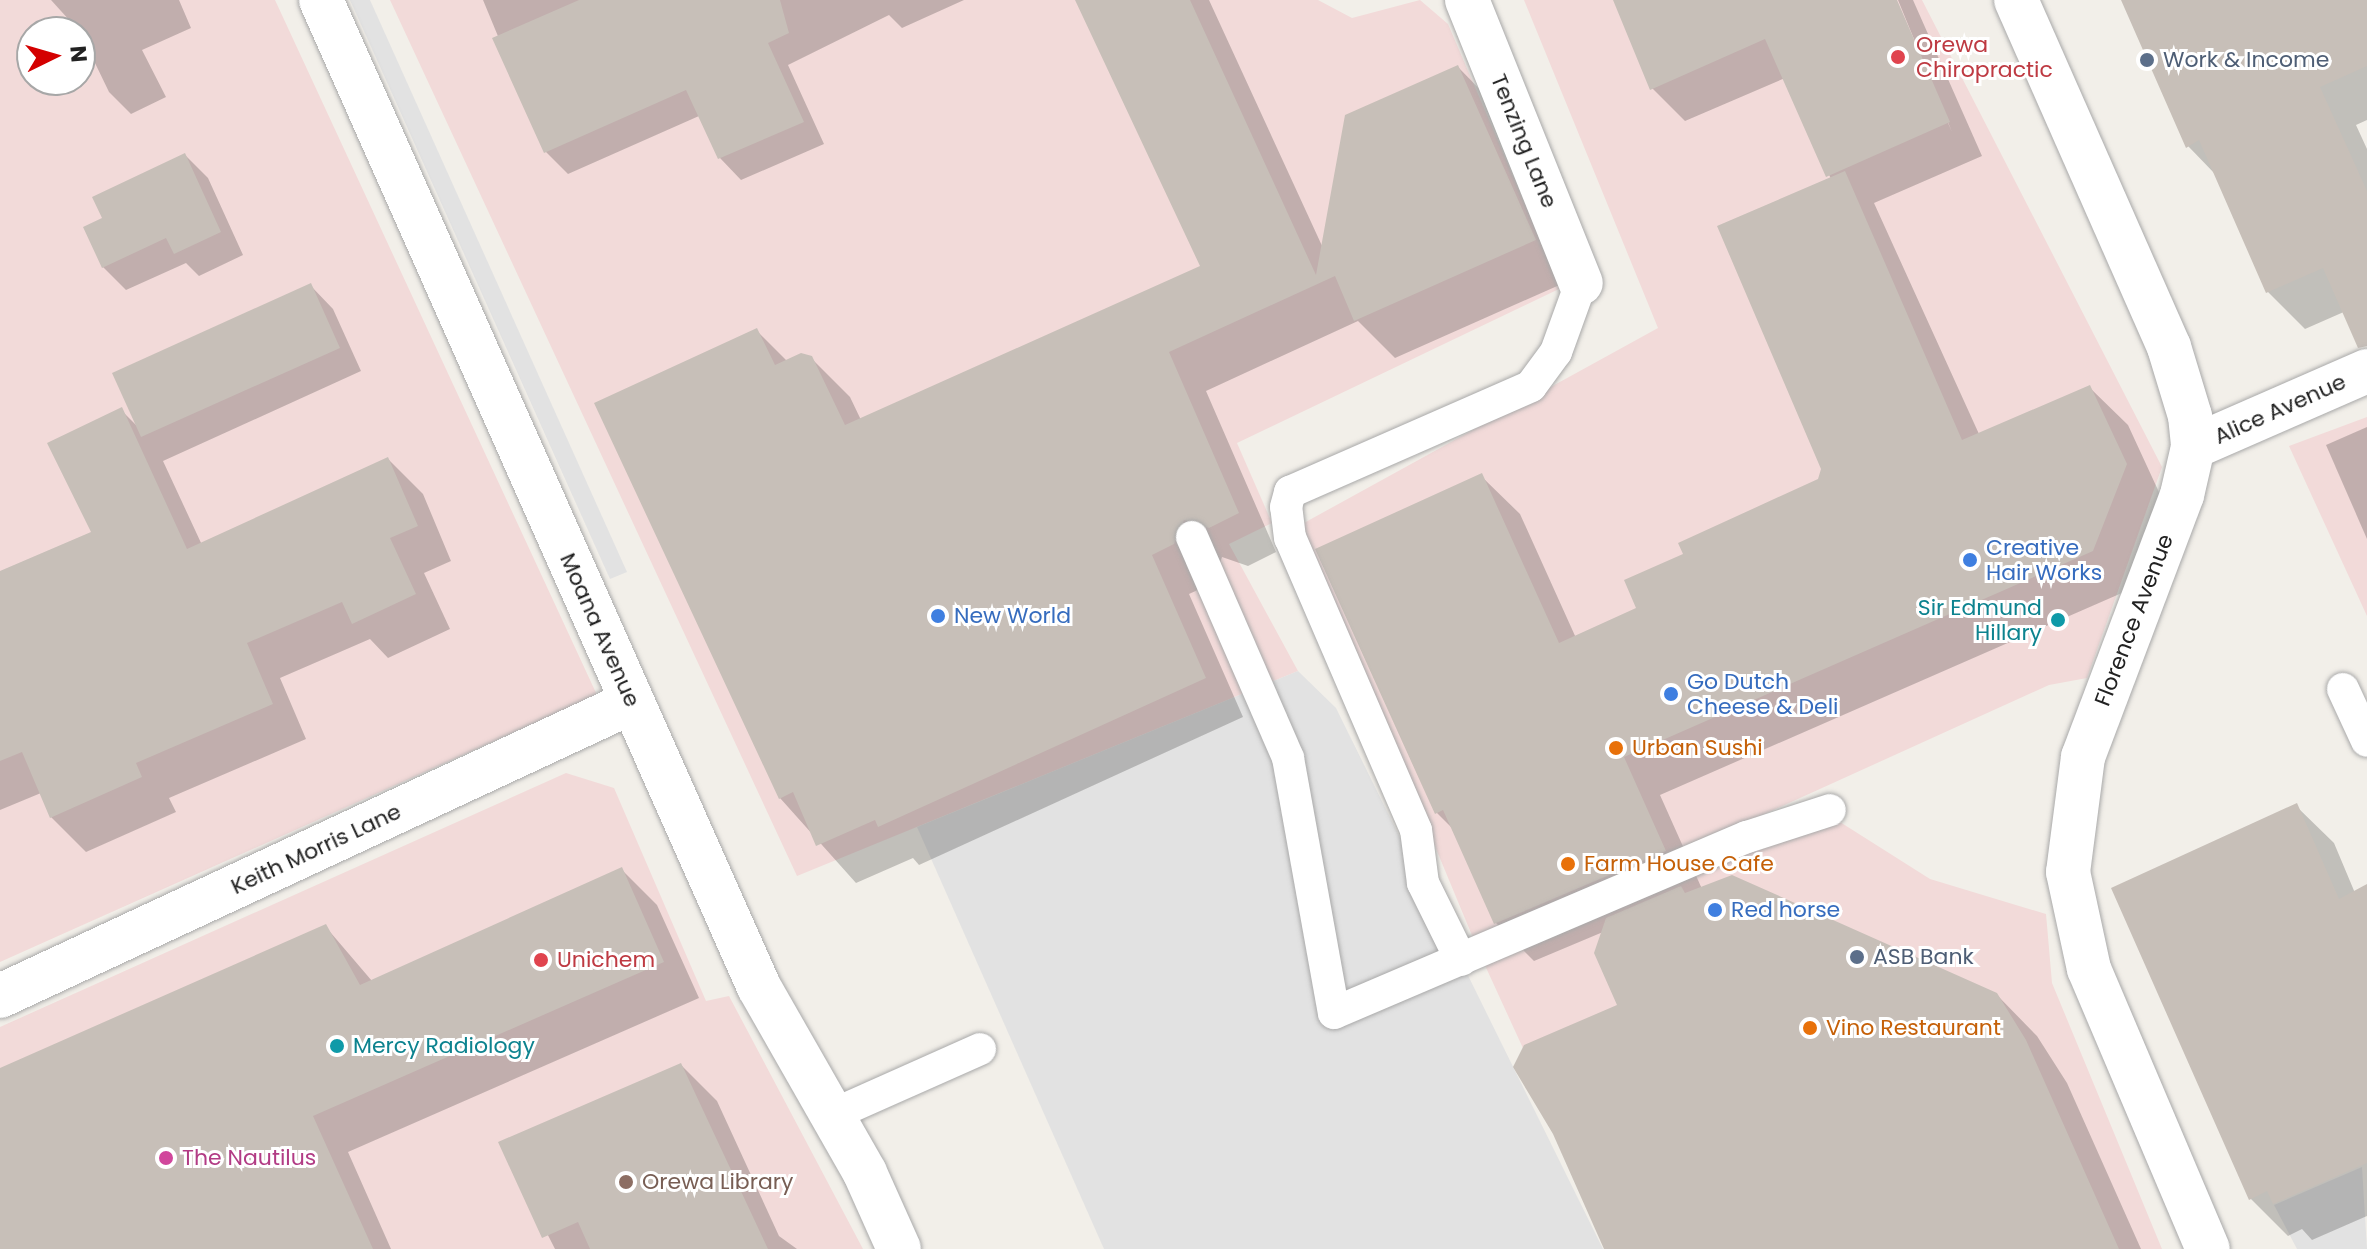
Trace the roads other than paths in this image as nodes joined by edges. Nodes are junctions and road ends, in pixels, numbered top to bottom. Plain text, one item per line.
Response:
1 (321, 0) edge
2 (1467, 0) edge
3 (2016, 0) edge
4 (1581, 283) joint
5 (2367, 371) edge
6 (2193, 447) junction
7 (1192, 537) dead end
8 (2343, 689) dead end
9 (632, 702) junction
10 (2367, 741) edge
11 (1830, 810) dead end
12 (1461, 960) junction
13 (0, 996) edge
14 (980, 1049) dead end
15 (832, 1115) junction
16 (899, 1249) edge
17 (2208, 1249) edge

1 - 9 street, Moana Avenue
2 - 4 street, Tenzing Lane
3 - 6 street
4 - 12 lane
5 - 6 street, Alice Avenue
6 - 17 street, Florence Avenue
7 - 12 lane
8 - 10 lane
9 - 13 street, Keith Morris Lane
9 - 15 street, Moana Avenue
11 - 12 lane
14 - 15 lane
15 - 16 street, Moana Avenue

